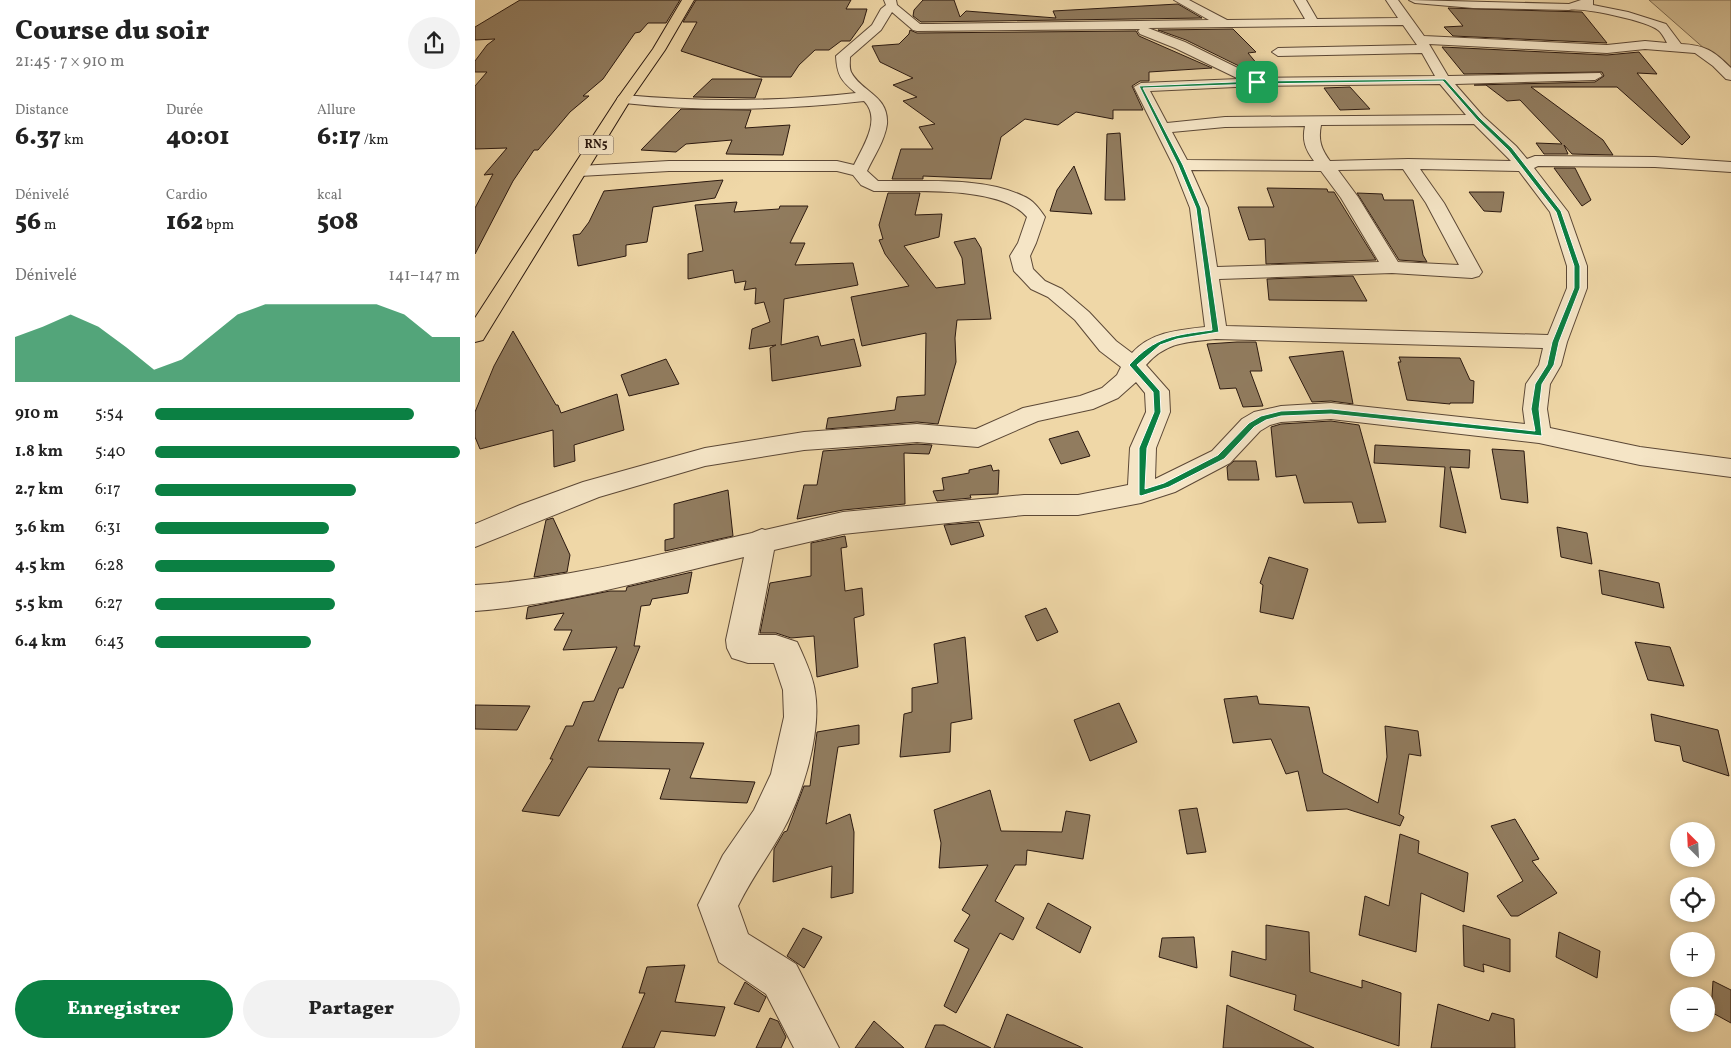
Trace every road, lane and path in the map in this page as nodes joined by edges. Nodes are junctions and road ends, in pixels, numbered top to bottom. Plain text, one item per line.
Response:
1 (688, 0) edge
2 (1180, 0) edge
3 (1300, 0) edge
4 (1415, 0) edge
5 (1398, 1) edge
6 (891, 3) edge
7 (1584, 3) edge
8 (1409, 21) junction
9 (1313, 22) junction
10 (1226, 24) junction
11 (1131, 25) junction
12 (1251, 36) dead end
13 (1266, 44) dead end
14 (1424, 45) junction
15 (1677, 48) junction
16 (1278, 52) junction
17 (1595, 76) dead end
18 (1731, 76) edge
19 (1444, 80) junction
20 (1257, 82) junction
21 (1333, 82) junction
22 (869, 96) junction
23 (625, 99) junction
24 (1478, 119) junction
25 (1314, 121) junction
26 (1163, 128) junction
27 (1408, 164) junction
28 (1181, 165) junction
29 (1324, 165) junction
30 (1524, 166) junction
31 (1731, 167) edge
32 (859, 170) junction
33 (580, 171) junction
34 (1392, 267) junction
35 (1208, 273) junction
36 (1216, 332) junction
37 (475, 335) edge
38 (1555, 342) junction
39 (1133, 365) junction
40 (1539, 434) junction
41 (1731, 468) edge
42 (1141, 493) junction
43 (475, 536) edge
44 (762, 540) junction
45 (475, 598) edge
46 (817, 1048) edge

1 - 23 highway, RN5
2 - 10 street
3 - 9 street
4 - 7 street
5 - 8 street
6 - 11 street
6 - 22 street
7 - 15 street
8 - 9 street
8 - 14 street
9 - 10 street
10 - 11 street
10 - 12 street
11 - 20 street
13 - 16 street
14 - 15 street
14 - 16 street
14 - 19 street
15 - 18 street
16 - 21 street
17 - 19 street
19 - 21 street
19 - 24 street
20 - 21 street
20 - 26 street
22 - 23 street
22 - 32 street
23 - 33 highway, RN5
24 - 25 street
24 - 30 street
25 - 26 street
25 - 29 street
26 - 28 street
27 - 29 street
27 - 30 street
27 - 34 street
28 - 29 street
28 - 35 street
29 - 34 street
30 - 31 street
30 - 38 street
32 - 33 street
32 - 39 street
33 - 37 highway, RN5
34 - 35 street
35 - 36 street
36 - 38 street
36 - 39 street
38 - 40 street
39 - 42 street
39 - 43 street
40 - 41 street
40 - 42 street
42 - 44 street
44 - 45 street
44 - 46 street

